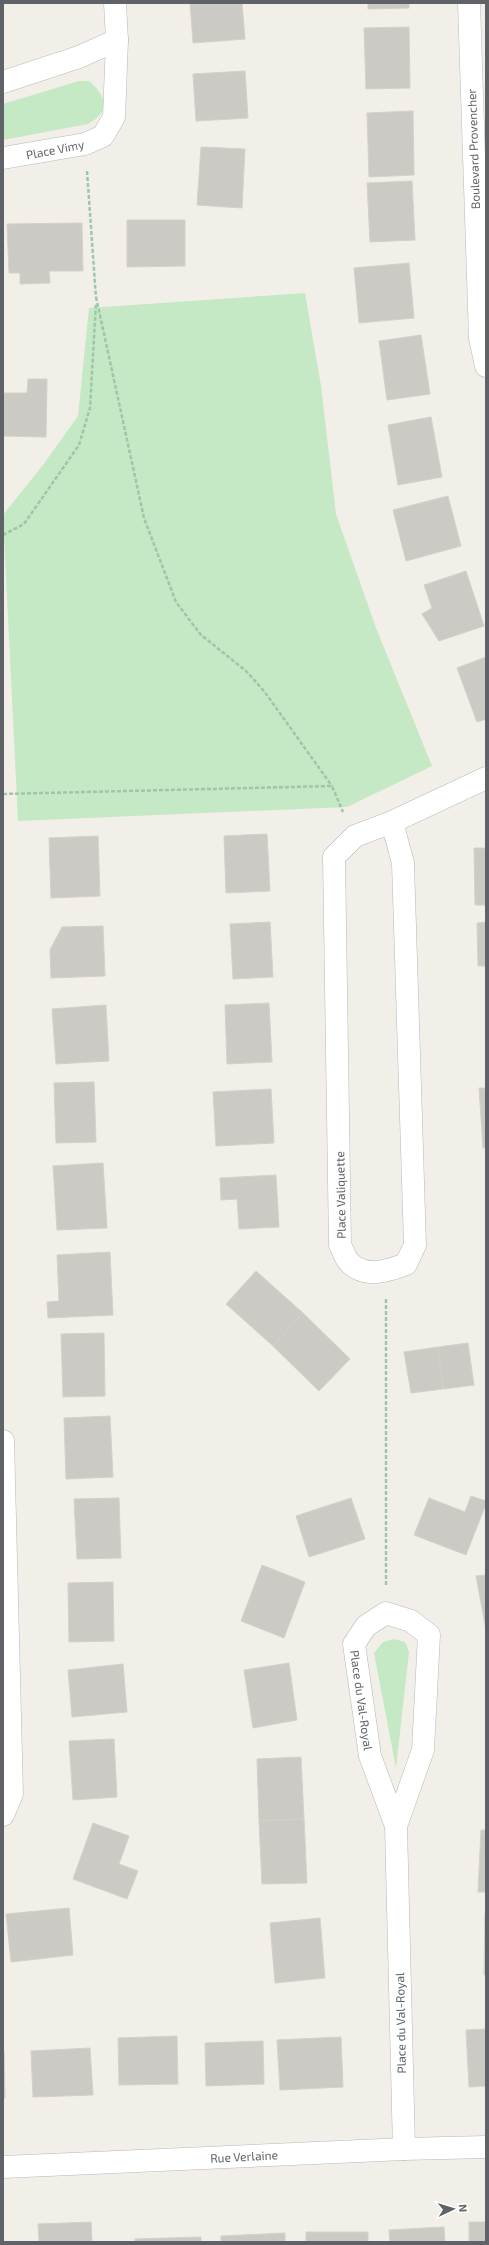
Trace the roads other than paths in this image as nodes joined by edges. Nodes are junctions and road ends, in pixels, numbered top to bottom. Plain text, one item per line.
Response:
1 (115, 3) edge
2 (469, 3) edge
3 (117, 40) junction
4 (3, 82) edge
5 (3, 158) edge
6 (486, 366) edge
7 (486, 778) edge
8 (392, 822) junction
9 (3, 1441) edge
10 (3, 1815) edge
11 (396, 1826) junction
12 (486, 2147) edge
13 (404, 2148) junction
14 (3, 2167) edge

1 - 3 street, Place Vimy
2 - 6 street, Boulevard Provencher
3 - 4 street
3 - 5 street, Place Vimy
7 - 8 street, Place Valiquette
8 - 8 street, Place Valiquette
9 - 10 street
11 - 11 street, Place du Val-Royal
11 - 13 street, Place du Val-Royal
12 - 13 street, Rue Verlaine
13 - 14 street, Rue Verlaine

